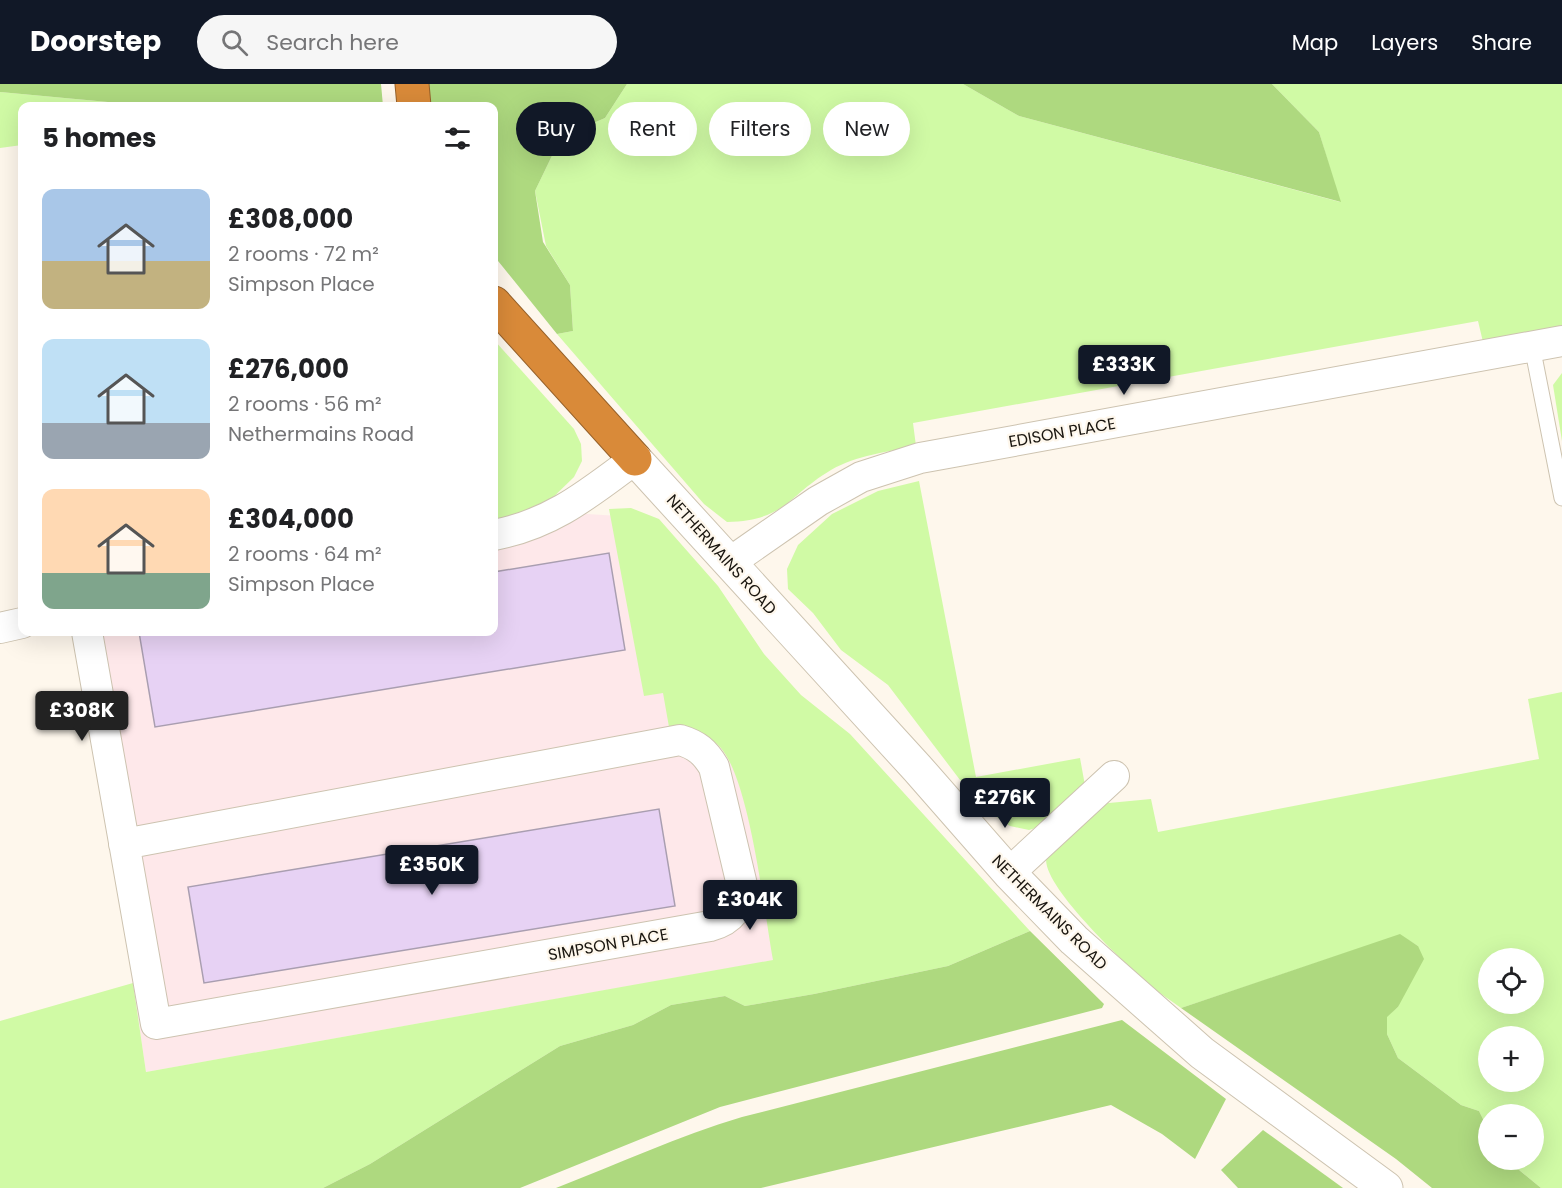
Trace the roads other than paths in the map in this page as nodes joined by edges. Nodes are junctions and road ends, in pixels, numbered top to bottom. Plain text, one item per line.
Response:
1 (412, 84) edge
2 (414, 102) edge
3 (498, 307) edge
4 (1562, 340) edge
5 (1533, 346) junction
6 (635, 459) junction
7 (1562, 498) edge
8 (498, 534) edge
9 (729, 563) junction
10 (18, 625) edge
11 (0, 628) edge
12 (88, 636) edge
13 (1114, 776) dead end
14 (124, 844) junction
15 (1009, 873) junction
16 (1386, 1188) edge

1 - 2 highway
3 - 6 highway
4 - 5 street, EDISON PLACE
5 - 7 lane
5 - 9 street, EDISON PLACE
6 - 8 street
6 - 9 main road, NETHERMAINS ROAD
9 - 15 main road, NETHERMAINS ROAD
10 - 11 street
12 - 14 street, SIMPSON PLACE
13 - 15 street
14 - 14 street, SIMPSON PLACE
15 - 16 main road, NETHERMAINS ROAD

